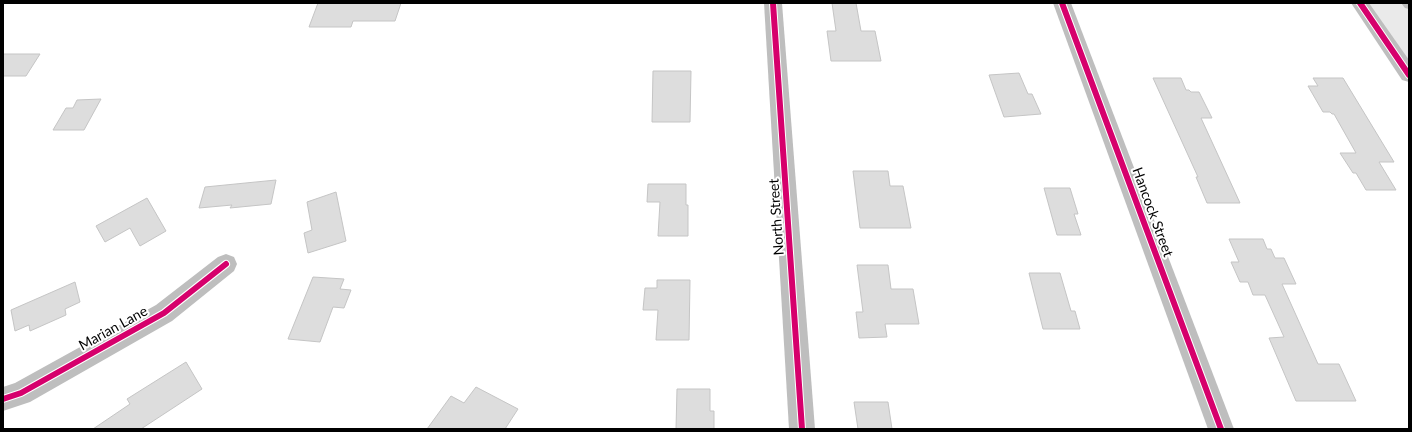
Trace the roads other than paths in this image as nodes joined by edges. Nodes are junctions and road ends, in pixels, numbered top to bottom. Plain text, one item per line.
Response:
1 (773, 3) edge
2 (1062, 3) edge
3 (1360, 3) edge
4 (1409, 75) edge
5 (226, 264) dead end
6 (3, 399) edge
7 (802, 429) edge
8 (1221, 429) edge

1 - 7 street, North Street
2 - 8 street, Hancock Street
3 - 4 street
5 - 6 street, Marian Lane

